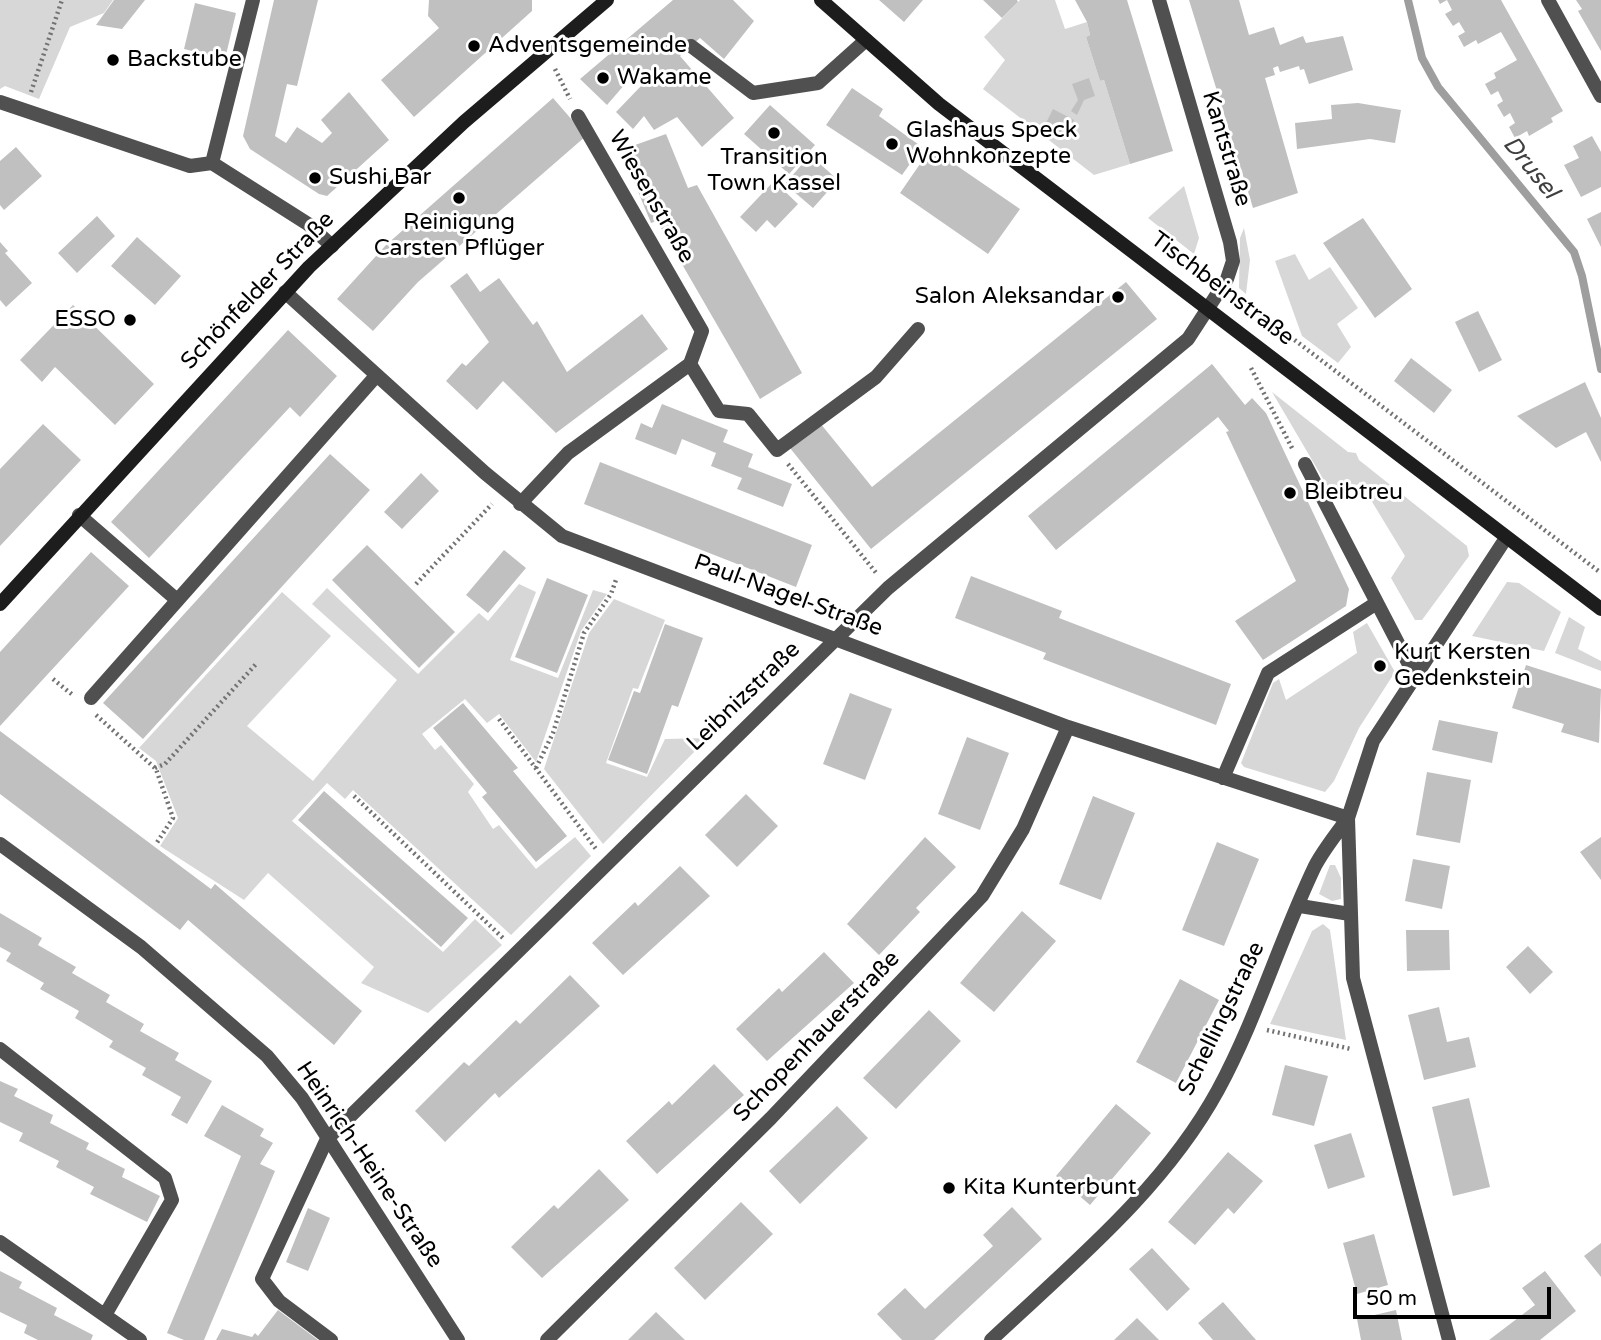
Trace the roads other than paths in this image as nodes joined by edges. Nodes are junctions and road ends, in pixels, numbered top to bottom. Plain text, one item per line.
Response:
1 (253, 0) edge
2 (607, 0) edge
3 (821, 0) edge
4 (1158, 0) edge
5 (1548, 0) edge
6 (866, 40) junction
7 (691, 46) dead end
8 (1601, 96) edge
9 (0, 102) edge
10 (578, 116) road end
11 (212, 163) junction
12 (332, 246) junction
13 (285, 292) junction
14 (1209, 307) junction
15 (918, 329) dead end
16 (690, 364) junction
17 (376, 376) junction
18 (1305, 464) road end
19 (520, 504) junction
20 (79, 515) junction
21 (1507, 538) junction
22 (177, 600) junction
23 (0, 604) edge
24 (1376, 604) junction
25 (1601, 609) edge
26 (837, 638) junction
27 (1415, 676) junction
28 (88, 701) road end
29 (1068, 727) junction
30 (1223, 778) junction
31 (1348, 818) junction
32 (0, 844) edge
33 (1300, 906) junction
34 (1350, 914) junction
35 (0, 1049) edge
36 (327, 1139) junction
37 (0, 1242) edge
38 (105, 1315) junction
39 (140, 1340) edge
40 (331, 1340) edge
41 (458, 1340) edge
42 (547, 1340) edge
43 (991, 1340) edge
44 (1449, 1340) edge

1 - 11 street
2 - 12 main road, Schönfelder Straße
3 - 6 main road, Tischbeinstraße
4 - 14 street, Kantstraße
5 - 8 street
6 - 7 street
6 - 14 main road, Tischbeinstraße
9 - 11 street
10 - 16 street, Wiesenstraße
11 - 12 street
12 - 13 main road, Schönfelder Straße
13 - 17 street, Paul-Nagel-Straße
13 - 20 main road, Schönfelder Straße
14 - 21 main road, Tischbeinstraße
14 - 26 street, Leibnizstraße
15 - 16 street
16 - 19 street
17 - 19 street, Paul-Nagel-Straße
17 - 22 street
18 - 24 street
19 - 26 street, Paul-Nagel-Straße
20 - 22 street
20 - 23 main road, Schönfelder Straße
21 - 25 main road, Tischbeinstraße
21 - 27 street
22 - 28 street
24 - 27 street
24 - 30 street
26 - 29 street, Paul-Nagel-Straße
26 - 36 street, Leibnizstraße
27 - 31 street
29 - 30 street, Paul-Nagel-Straße
29 - 42 street, Schopenhauerstraße
30 - 31 street, Paul-Nagel-Straße
31 - 33 street, Schellingstraße
31 - 34 street
32 - 36 street, Heinrich-Heine-Straße
33 - 34 street
33 - 43 street, Schellingstraße
34 - 44 street
35 - 38 street
36 - 40 street
36 - 41 street, Heinrich-Heine-Straße
37 - 38 street
38 - 39 street

